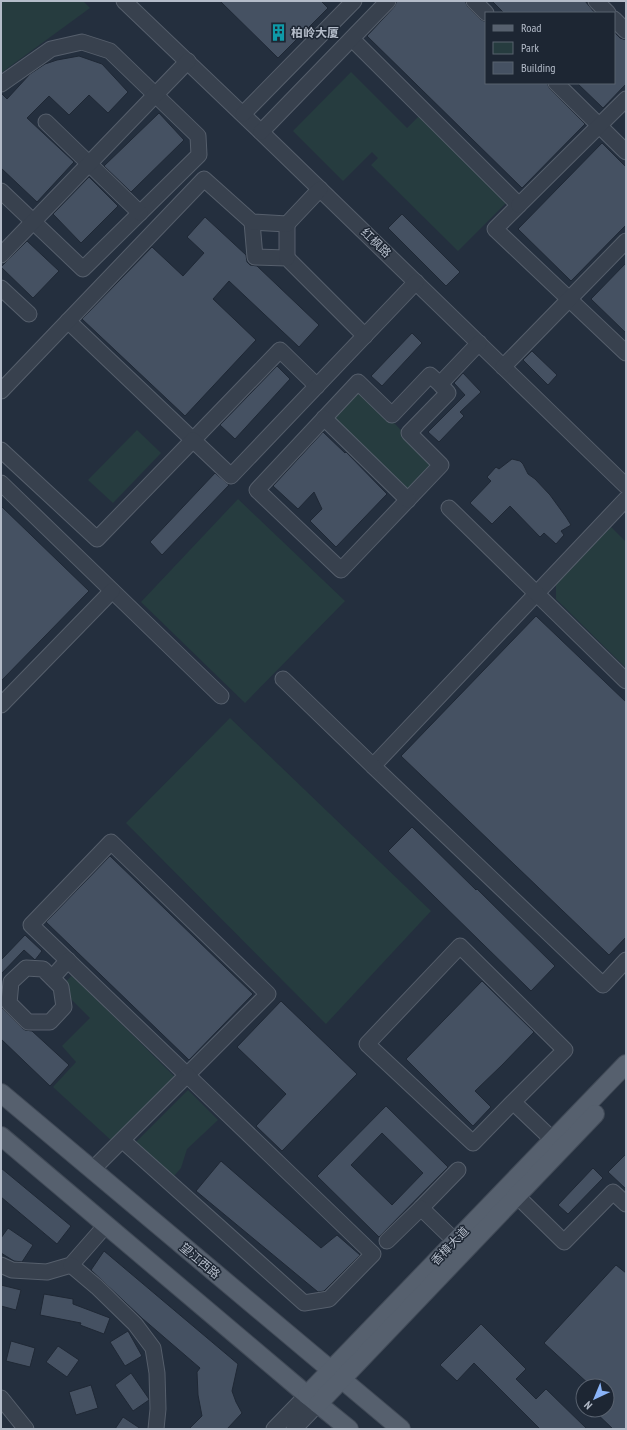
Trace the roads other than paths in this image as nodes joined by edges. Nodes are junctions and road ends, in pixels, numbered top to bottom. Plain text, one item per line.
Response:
1 (124, 1) edge
2 (354, 1) edge
3 (388, 1) edge
4 (474, 1) edge
5 (596, 1) edge
6 (485, 12) edge
7 (607, 12) edge
8 (615, 20) edge
9 (626, 31) edge
10 (352, 39) junction
11 (188, 61) junction
12 (1, 84) edge
13 (557, 84) edge
14 (156, 95) junction
15 (626, 99) edge
16 (243, 114) junction
17 (46, 122) dead end
18 (599, 126) junction
19 (261, 132) junction
20 (626, 152) edge
21 (89, 164) junction
22 (320, 189) junction
23 (1, 191) edge
24 (519, 205) junction
25 (140, 213) junction
26 (33, 222) junction
27 (252, 222) junction
28 (287, 224) junction
29 (626, 241) edge
30 (1, 255) edge
31 (287, 258) junction
32 (416, 282) junction
33 (1, 288) edge
34 (569, 300) junction
35 (29, 314) dead end
36 (68, 321) junction
37 (365, 336) junction
38 (479, 343) junction
39 (626, 353) edge
40 (503, 367) junction
41 (440, 384) junction
42 (317, 386) junction
43 (1, 391) edge
44 (392, 415) junction
45 (324, 418) junction
46 (409, 433) junction
47 (193, 440) junction
48 (1, 450) edge
49 (626, 486) edge
50 (2, 487) edge
51 (626, 499) edge
52 (408, 500) junction
53 (449, 508) dead end
54 (112, 591) junction
55 (537, 593) junction
56 (283, 679) dead end
57 (626, 681) edge
58 (221, 696) dead end
59 (1, 706) edge
60 (373, 766) junction
61 (68, 960) junction
62 (626, 960) edge
63 (52, 978) dead end
64 (626, 1064) edge
65 (187, 1075) junction
66 (626, 1081) edge
67 (1, 1093) edge
68 (513, 1102) junction
69 (1, 1136) edge
70 (122, 1140) junction
71 (553, 1140) junction
72 (92, 1170) junction
73 (458, 1170) dead end
74 (517, 1196) junction
75 (626, 1204) edge
76 (421, 1208) junction
77 (106, 1224) junction
78 (387, 1241) dead end
79 (455, 1241) junction
80 (1, 1265) edge
81 (71, 1265) junction
82 (336, 1375) junction
83 (312, 1399) junction
84 (3, 1407) edge
85 (26, 1429) edge
86 (156, 1429) edge
87 (274, 1429) edge
88 (294, 1429) edge
89 (349, 1429) edge
90 (400, 1429) edge

1 - 11 street, 红枫路
2 - 16 street
3 - 10 street
4 - 6 street
5 - 7 street
8 - 9 street
10 - 19 street
10 - 24 street
11 - 14 street
11 - 16 street, 红枫路
12 - 14 street
13 - 18 street
14 - 21 street
14 - 25 street
15 - 18 street
16 - 19 street, 红枫路
17 - 21 street
18 - 20 street
18 - 24 street
19 - 22 street, 红枫路
21 - 25 street
21 - 26 street
22 - 28 street
22 - 32 street, 红枫路
23 - 26 street
24 - 34 street
25 - 26 street
26 - 30 street
27 - 28 street
27 - 31 street
27 - 36 street
28 - 31 street
29 - 34 street
31 - 37 street
32 - 37 street
32 - 38 street, 红枫路
33 - 35 street
34 - 39 street
34 - 40 street
36 - 43 street
36 - 47 street
37 - 42 street
38 - 40 street, 红枫路
38 - 41 street
40 - 49 street, 红枫路
41 - 44 street
41 - 46 street
42 - 47 street
42 - 47 street
44 - 45 street
44 - 46 street
45 - 52 street
45 - 52 street
46 - 52 street
47 - 48 street
50 - 54 street
51 - 55 street
53 - 55 street
54 - 58 street
54 - 59 street
55 - 57 street
55 - 60 street
56 - 60 street
60 - 62 street
61 - 63 street
61 - 65 street
61 - 65 street
64 - 71 main road, 香樟大道
65 - 70 street
65 - 70 street
66 - 74 main road, 香樟大道
67 - 72 main road, 望江西路
68 - 68 street
68 - 71 street
69 - 77 main road
70 - 72 street
71 - 79 main road, 香樟大道
72 - 82 main road, 望江西路
73 - 76 street
74 - 75 street
74 - 82 main road, 香樟大道
76 - 78 street
76 - 79 street
77 - 81 street
77 - 83 main road
79 - 82 main road, 香樟大道
80 - 81 street
81 - 86 street
82 - 83 main road, 香樟大道
82 - 90 main road, 望江西路
83 - 87 street, 香樟大道
83 - 88 street, 香樟大道
83 - 89 main road
84 - 85 street

